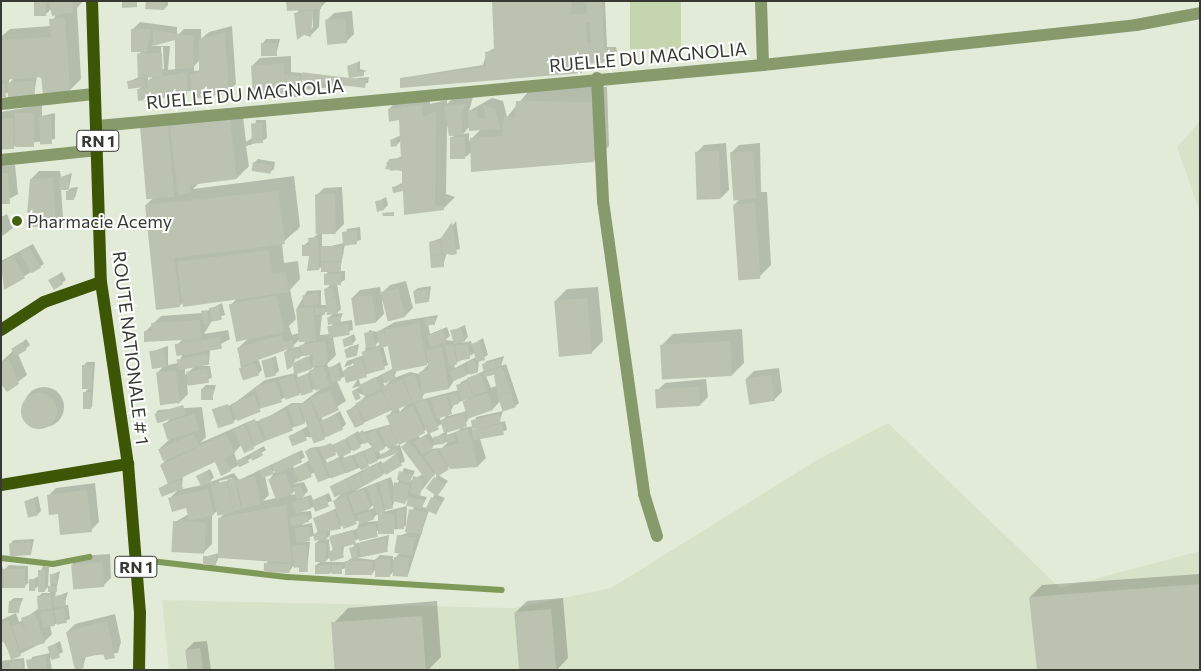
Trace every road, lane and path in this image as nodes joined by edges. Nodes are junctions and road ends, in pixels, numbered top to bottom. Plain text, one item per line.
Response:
1 (92, 1) edge
2 (761, 1) edge
3 (1200, 14) edge
4 (764, 65) junction
5 (597, 78) junction
6 (93, 94) junction
7 (1, 104) edge
8 (98, 126) junction
9 (98, 150) junction
10 (1, 160) edge
11 (101, 282) junction
12 (1, 330) edge
13 (128, 464) junction
14 (1, 485) edge
15 (657, 536) dead end
16 (138, 670) edge

1 - 6 main road, ROUTE NATIONALE # 1 / RN 1
2 - 4 street
3 - 4 street, RUELLE DU MAGNOLIA
4 - 5 street, RUELLE DU MAGNOLIA
5 - 8 street, RUELLE DU MAGNOLIA
5 - 15 street
6 - 7 street
6 - 8 main road, ROUTE NATIONALE # 1 / RN 1
8 - 9 main road, ROUTE NATIONALE # 1 / RN 1
9 - 10 street
9 - 11 main road, ROUTE NATIONALE # 1 / RN 1
11 - 12 main road
11 - 13 main road, ROUTE NATIONALE # 1 / RN 1
13 - 14 main road
13 - 16 main road, ROUTE NATIONALE # 1 / RN 1

